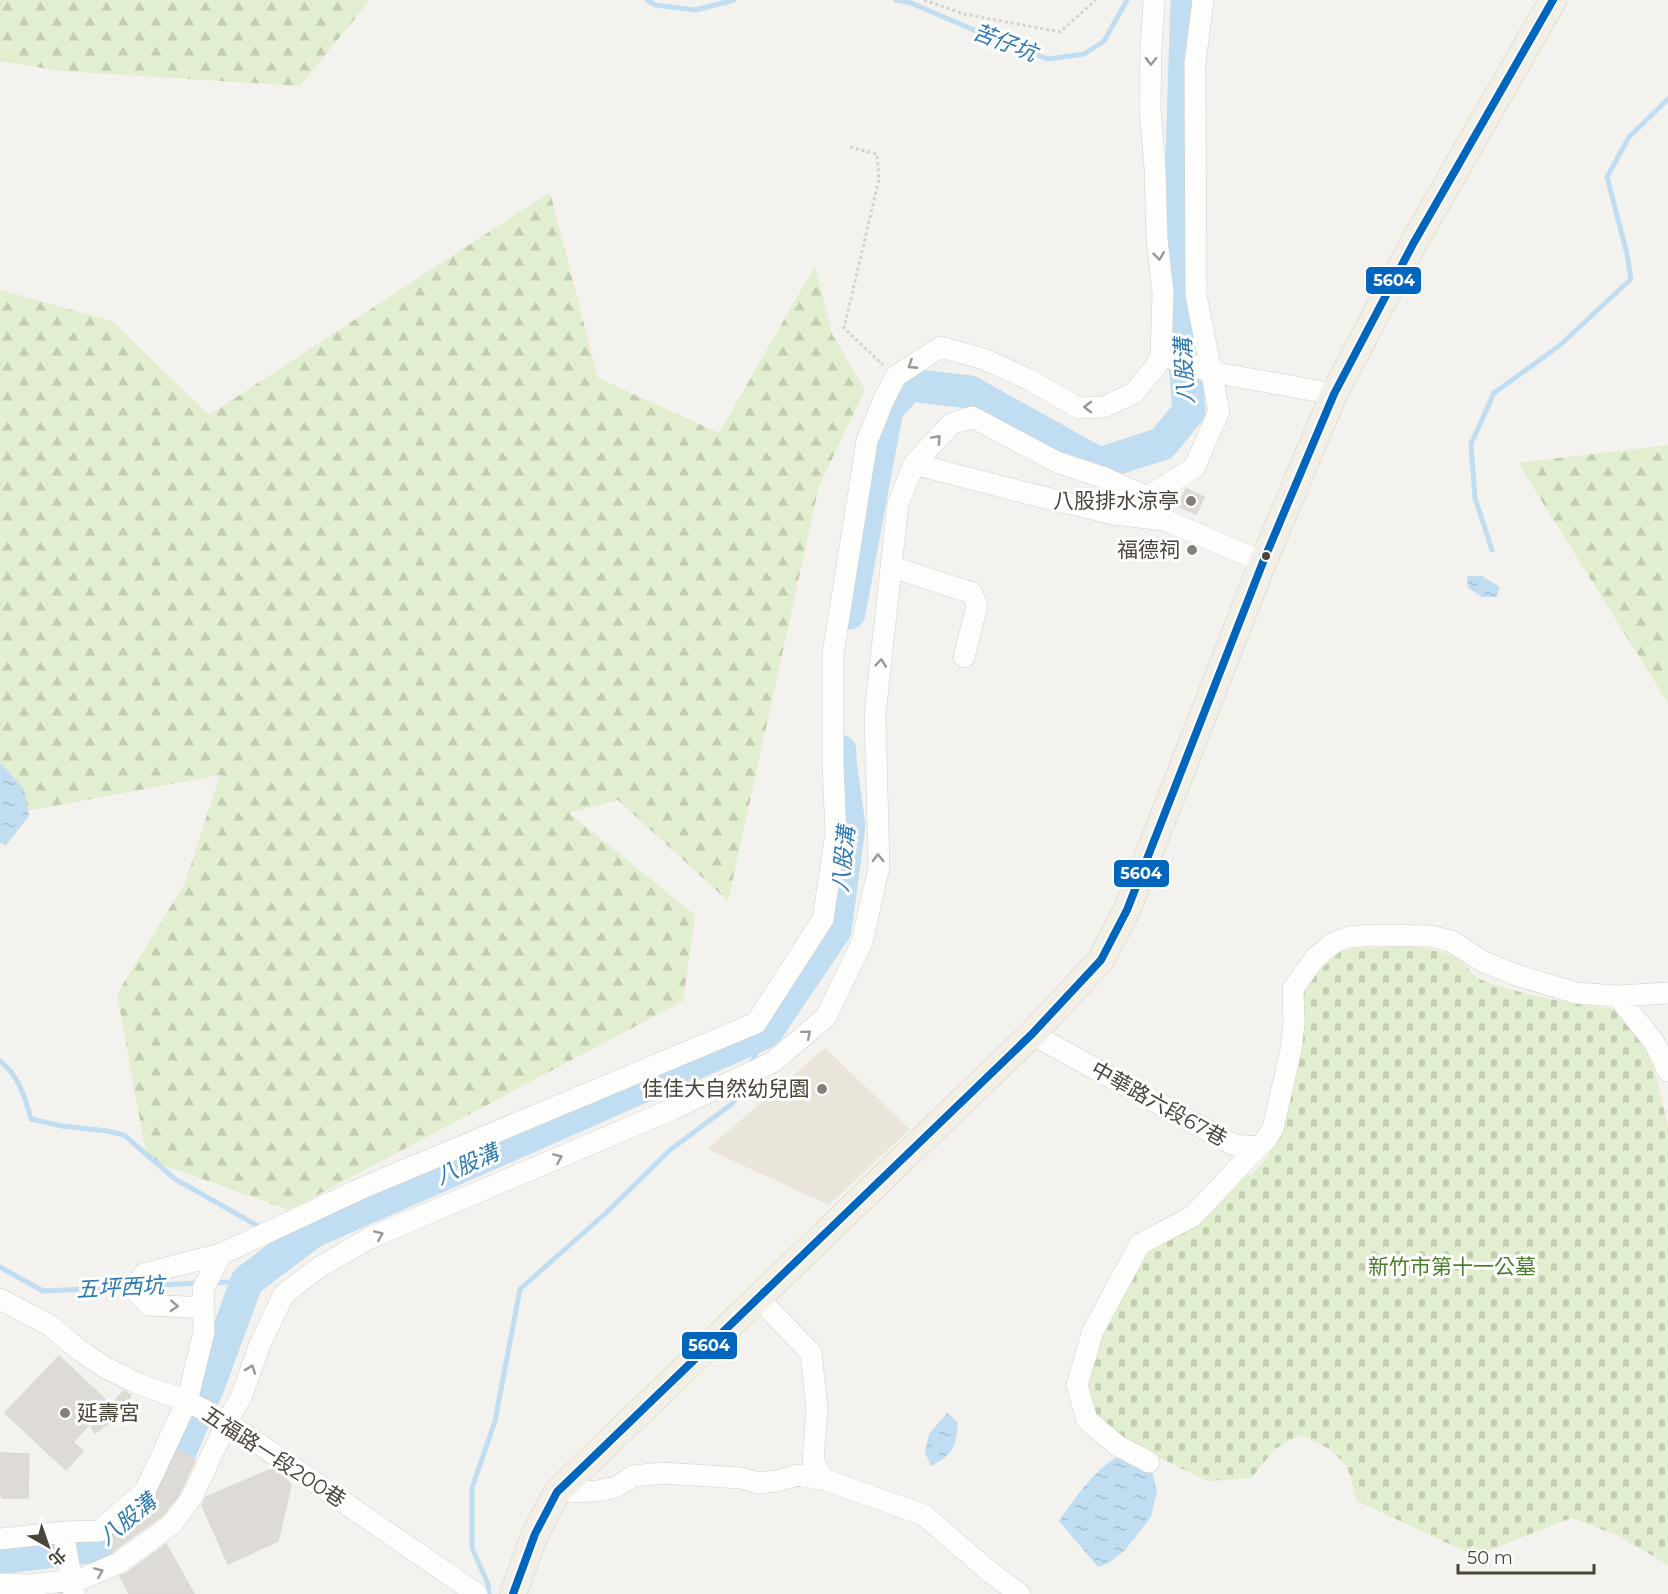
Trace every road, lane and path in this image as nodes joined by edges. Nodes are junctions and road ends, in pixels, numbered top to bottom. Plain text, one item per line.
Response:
1 (924, 0) edge
2 (1096, 0) edge
3 (1203, 0) edge
4 (1552, 0) edge
5 (1154, 2) edge
6 (850, 147) dead end
7 (1161, 355) junction
8 (1212, 372) junction
9 (896, 376) junction
10 (1334, 394) junction
11 (914, 464) junction
12 (1162, 487) junction
13 (1165, 520) junction
14 (1263, 562) junction
15 (892, 567) junction
16 (964, 657) dead end
17 (1668, 993) edge
18 (1617, 996) junction
19 (1032, 1034) junction
20 (1668, 1071) edge
21 (1258, 1147) junction
22 (221, 1254) junction
23 (758, 1298) junction
24 (0, 1299) edge
25 (204, 1308) junction
26 (187, 1401) junction
27 (227, 1422) junction
28 (1149, 1462) dead end
29 (823, 1479) junction
30 (557, 1492) junction
31 (63, 1532) junction
32 (0, 1539) edge
33 (0, 1584) edge
34 (73, 1587) edge
35 (477, 1594) edge
36 (513, 1594) edge
37 (1020, 1594) edge

1 - 2 path
3 - 8 lane
4 - 10 main road
5 -> 7 lane
6 - 9 path
7 - 8 lane
7 -> 9 lane
8 - 10 lane
8 - 12 lane
9 - 22 lane
10 - 14 main road
11 -> 12 lane
11 - 13 lane
11 - 15 lane
12 - 13 lane
13 - 14 lane
14 - 19 main road
15 - 16 lane
27 -> 15 lane
17 - 18 lane
18 - 20 lane
18 - 21 lane
19 - 21 lane, 中華路六段67巷
19 - 23 main road
21 - 28 lane
22 - 25 lane
22 -> 25 lane
23 - 29 lane
23 - 30 main road
24 - 26 lane, 五福路一段200巷
25 - 26 lane
26 - 27 lane, 五福路一段200巷
26 - 31 lane
34 -> 27 lane
27 - 35 lane, 五福路一段200巷
29 - 30 lane
29 - 37 lane
30 - 36 main road
31 - 32 lane
31 - 34 lane
33 - 34 lane

